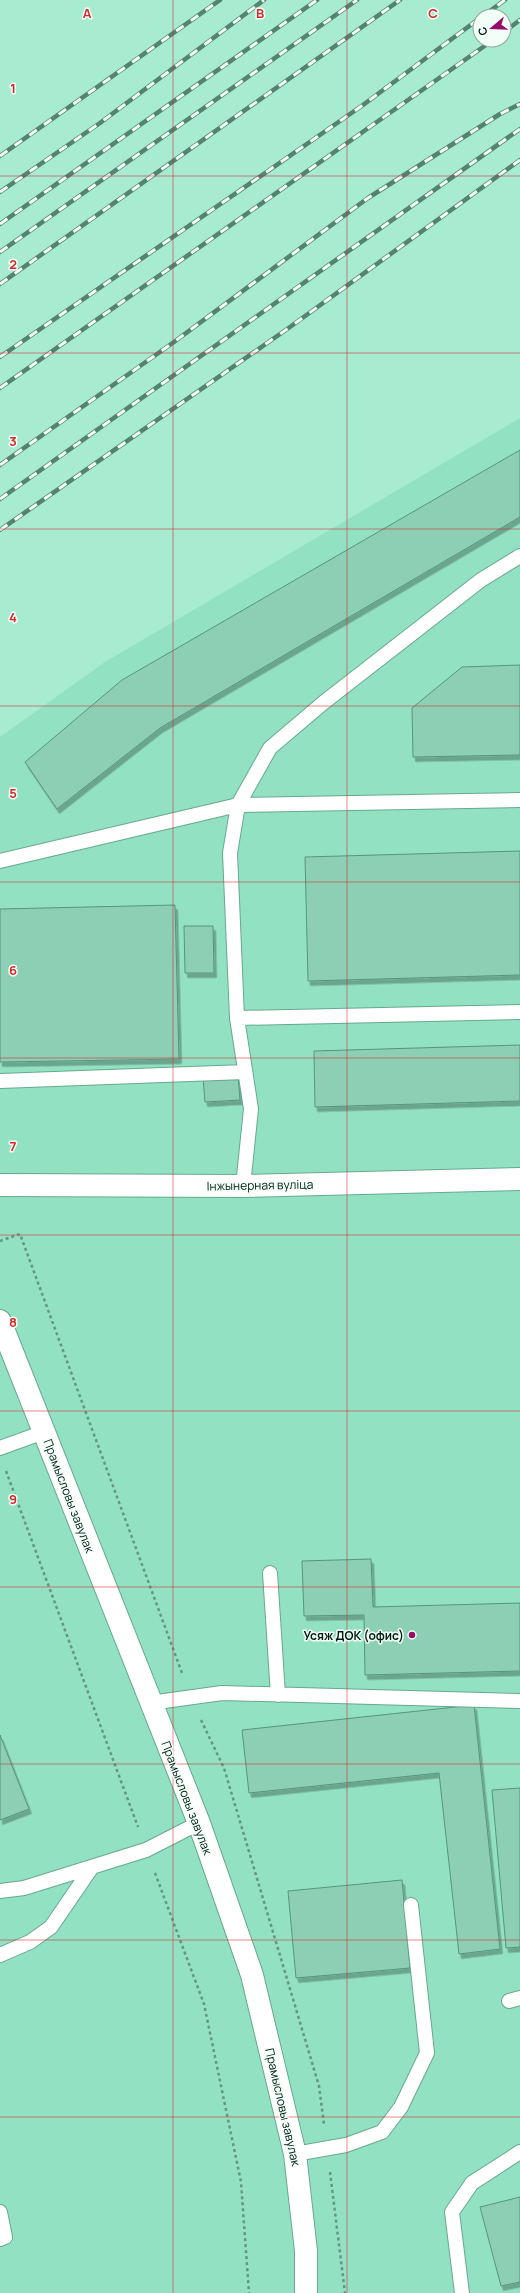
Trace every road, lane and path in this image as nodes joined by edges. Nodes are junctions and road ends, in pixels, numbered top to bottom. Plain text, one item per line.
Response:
1 (520, 556) edge
2 (520, 800) edge
3 (238, 805) junction
4 (0, 861) edge
5 (520, 1012) edge
6 (237, 1018) junction
7 (245, 1072) junction
8 (0, 1081) edge
9 (520, 1179) edge
10 (0, 1185) edge
11 (243, 1186) junction
12 (20, 1234) dead end
13 (0, 1241) edge
14 (0, 1321) edge
15 (44, 1432) junction
16 (0, 1448) edge
17 (270, 1574) dead end
18 (278, 1695) junction
19 (520, 1701) edge
20 (150, 1703) junction
21 (198, 1823) junction
22 (92, 1867) junction
23 (0, 1891) edge
24 (411, 1905) dead end
25 (0, 1955) edge
26 (520, 2152) edge
27 (295, 2154) junction
28 (0, 2212) edge
29 (0, 2239) edge
30 (306, 2293) edge
31 (462, 2293) edge

1 - 3 lane
2 - 3 lane
3 - 4 lane
3 - 6 lane
5 - 6 lane
6 - 7 lane
7 - 8 lane
7 - 11 lane
9 - 11 street, Інжынерная вуліца
10 - 11 street, Інжынерная вуліца
12 - 13 path
14 - 15 street, Прамысловы завулак
15 - 16 lane
15 - 20 street, Прамысловы завулак
17 - 18 lane
18 - 19 lane
18 - 20 lane
20 - 21 street, Прамысловы завулак
21 - 22 lane
21 - 27 street, Прамысловы завулак
22 - 23 lane
22 - 25 lane
24 - 27 lane
26 - 31 lane
27 - 30 street, Прамысловы завулак
28 - 29 lane

